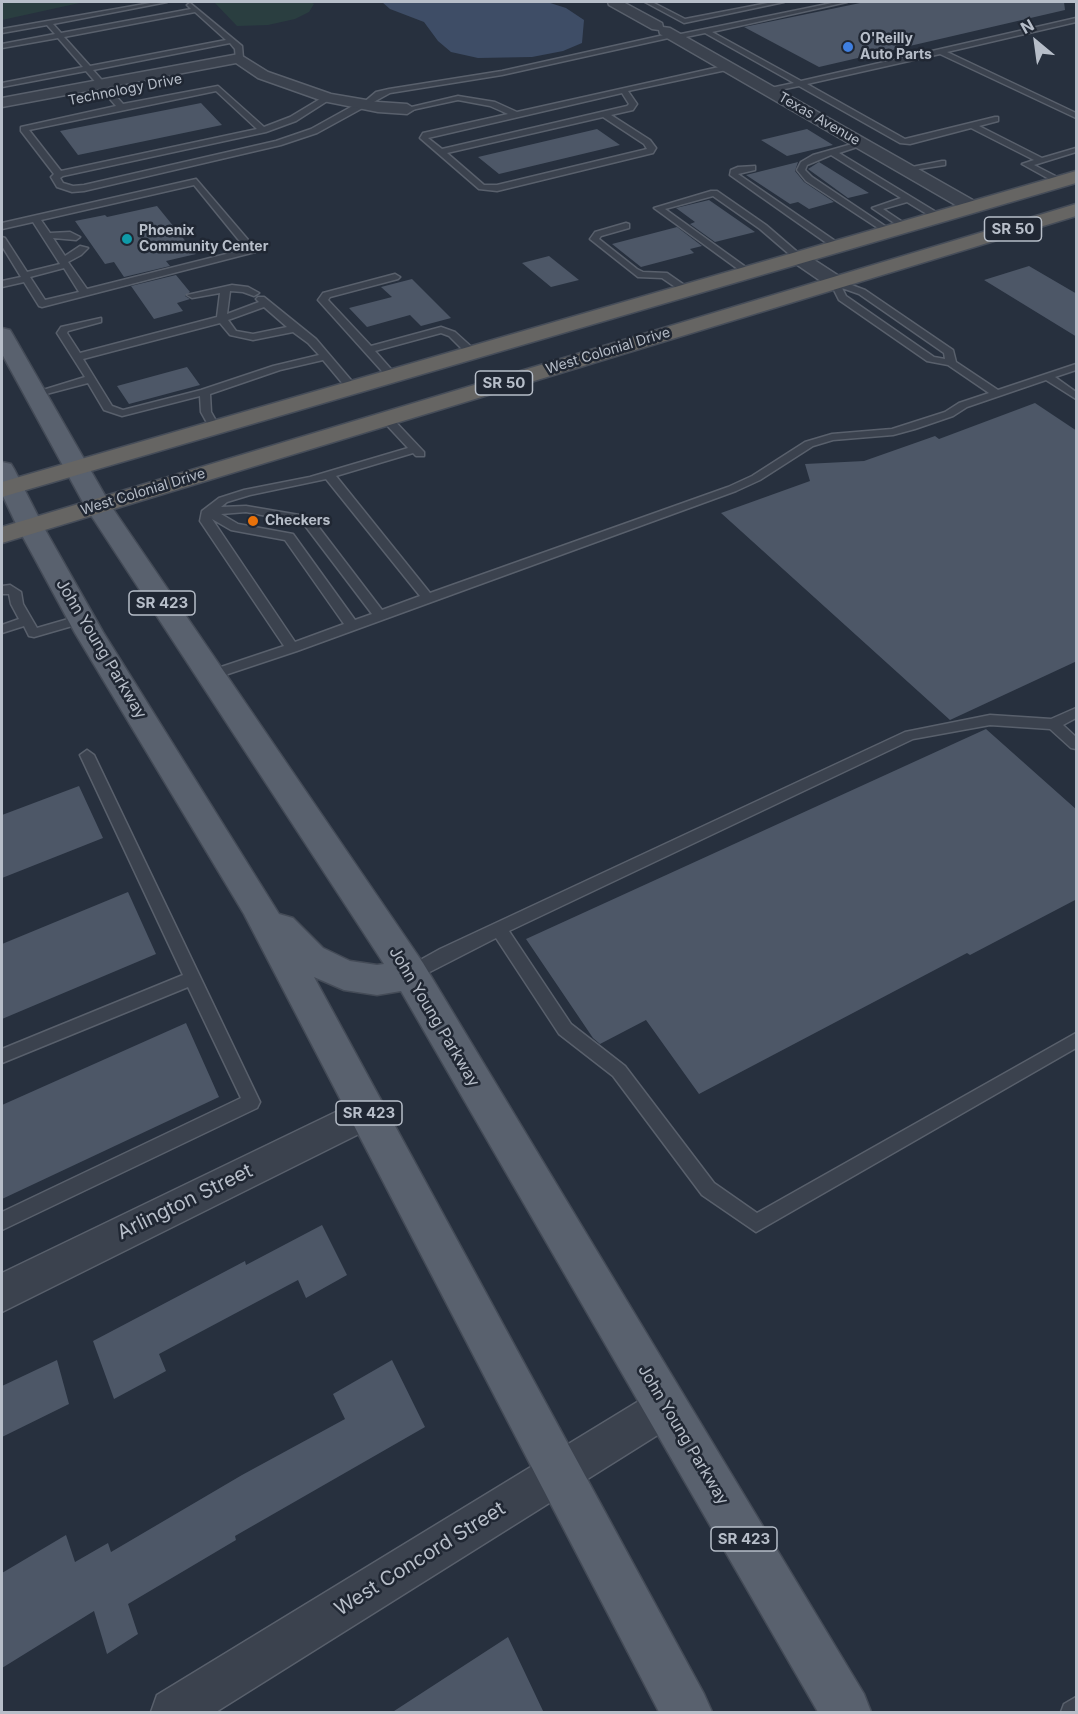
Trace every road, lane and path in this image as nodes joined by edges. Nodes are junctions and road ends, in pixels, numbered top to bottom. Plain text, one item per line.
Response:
1 (164, 2) edge
2 (187, 2) edge
3 (614, 2) edge
4 (652, 2) edge
5 (782, 2) edge
6 (844, 2) edge
7 (196, 10) junction
8 (1077, 20) edge
9 (1066, 22) junction
10 (49, 23) junction
11 (1077, 27) edge
12 (2, 31) edge
13 (706, 31) junction
14 (668, 33) junction
15 (59, 35) junction
16 (231, 41) junction
17 (2, 46) edge
18 (940, 51) junction
19 (244, 62) junction
20 (728, 67) junction
21 (87, 69) junction
22 (798, 84) junction
23 (2, 85) edge
24 (104, 89) junction
25 (624, 91) junction
26 (769, 91) junction
27 (328, 98) junction
28 (2, 103) edge
29 (364, 105) junction
30 (121, 106) junction
31 (407, 109) junction
32 (2, 114) edge
33 (516, 114) junction
34 (604, 114) junction
35 (1077, 116) edge
36 (503, 117) junction
37 (493, 119) junction
38 (995, 119) dead end
39 (972, 125) junction
40 (263, 129) junction
41 (525, 132) junction
42 (862, 144) junction
43 (1077, 150) edge
44 (440, 152) junction
45 (831, 152) junction
46 (1040, 160) junction
47 (942, 164) dead end
48 (753, 168) dead end
49 (906, 169) junction
50 (60, 174) junction
51 (1069, 179) edge
52 (908, 199) junction
53 (972, 207) junction
54 (1077, 210) edge
55 (938, 217) junction
56 (36, 219) junction
57 (2, 226) edge
58 (626, 226) dead end
59 (898, 229) junction
60 (47, 236) junction
61 (76, 237) dead end
62 (2, 240) edge
63 (838, 247) junction
64 (83, 248) dead end
65 (950, 248) junction
66 (799, 258) junction
67 (64, 263) junction
68 (749, 273) junction
69 (26, 277) junction
70 (395, 277) dead end
71 (835, 282) junction
72 (2, 284) edge
73 (225, 289) junction
74 (687, 291) junction
75 (84, 293) junction
76 (192, 295) dead end
77 (260, 298) junction
78 (222, 319) junction
79 (98, 320) dead end
80 (295, 328) junction
81 (2, 335) edge
82 (369, 350) junction
83 (472, 354) junction
84 (77, 357) junction
85 (324, 357) junction
86 (951, 363) junction
87 (1077, 367) edge
88 (393, 376) junction
89 (1048, 377) junction
90 (91, 379) junction
91 (352, 388) junction
92 (205, 392) junction
93 (35, 394) junction
94 (998, 394) junction
95 (1077, 396) edge
96 (386, 418) junction
97 (215, 428) junction
98 (76, 468) junction
99 (329, 475) junction
100 (4, 482) edge
101 (98, 506) junction
102 (208, 511) junction
103 (16, 530) edge
104 (2, 590) edge
105 (428, 598) junction
106 (380, 616) junction
107 (82, 619) junction
108 (27, 621) junction
109 (352, 626) junction
110 (2, 629) edge
111 (292, 648) junction
112 (211, 675) junction
113 (1077, 713) edge
114 (1053, 724) junction
115 (1077, 744) edge
116 (87, 755) dead end
117 (256, 904) junction
118 (499, 929) junction
119 (410, 974) junction
120 (192, 978) junction
121 (1077, 1040) edge
122 (2, 1056) edge
123 (369, 1112) junction
124 (2, 1221) edge
125 (2, 1293) edge
126 (666, 1407) junction
127 (560, 1472) junction
128 (1077, 1709) edge
129 (174, 1713) edge
130 (686, 1713) edge
131 (846, 1713) edge
132 (1072, 1713) edge

1 - 10 lane
2 - 7 lane
3 - 14 street, Texas Avenue
4 - 5 lane
6 - 13 lane
7 - 15 lane
7 - 16 lane
8 - 9 lane
9 - 11 lane
9 - 18 lane
10 - 12 lane
10 - 15 lane
13 - 14 lane
13 - 22 lane
14 - 20 street, Texas Avenue
14 - 29 lane
15 - 17 lane
15 - 21 lane
16 - 19 lane
16 - 21 lane
18 - 22 lane
18 - 35 lane
19 - 24 street, Technology Drive
19 - 27 street
20 - 25 lane
20 - 26 street, Texas Avenue
21 - 23 lane
21 - 24 lane
22 - 26 lane
22 - 39 lane
24 - 28 street, Technology Drive
24 - 30 lane
24 - 32 street, Technology Drive
25 - 33 lane
25 - 34 lane
26 - 42 street, Texas Avenue
27 - 29 street
27 - 40 lane
29 - 31 street
29 - 50 lane
30 - 40 lane
30 - 50 lane
31 - 33 lane
31 - 37 lane
33 - 36 lane
34 - 41 lane
34 - 44 lane
36 - 37 lane
36 - 41 lane
37 - 44 lane
38 - 39 lane
39 - 46 lane
40 - 50 lane
41 - 44 lane
42 - 45 lane
42 - 49 street, Texas Avenue
43 - 46 lane
45 - 52 lane
45 - 59 lane
46 - 51 lane
47 - 49 lane
48 - 63 lane
49 - 53 street, Texas Avenue
51 - 53 highway, SR 50
52 - 55 lane
52 - 59 lane
53 - 55 highway, SR 50
53 - 65 highway
54 - 65 highway, West Colonial Drive / SR 50
55 - 59 highway, SR 50
56 - 57 lane
56 - 60 lane
56 - 75 lane
58 - 74 lane
59 - 63 highway, SR 50
60 - 61 lane
60 - 67 lane
62 - 69 lane
63 - 66 highway, SR 50
64 - 67 lane
65 - 71 highway, West Colonial Drive / SR 50
66 - 68 highway, SR 50
66 - 68 lane
66 - 71 street
67 - 69 lane
67 - 75 lane
68 - 74 highway, SR 50
69 - 72 lane
69 - 75 lane
70 - 82 lane
71 - 86 lane
71 - 86 lane
71 - 96 highway, West Colonial Drive / SR 50
73 - 76 lane
73 - 77 lane
73 - 78 lane
74 - 83 highway, SR 50
77 - 78 lane
77 - 80 lane
78 - 80 lane
78 - 84 lane
79 - 84 lane
80 - 85 lane
81 - 93 main road, John Young Parkway / SR 423
82 - 83 lane
82 - 88 lane
83 - 88 highway, SR 50
84 - 90 lane
85 - 91 lane
85 - 92 lane
86 - 94 lane
87 - 89 lane
88 - 91 highway, SR 50
89 - 94 lane
89 - 95 lane
90 - 92 lane
90 - 93 lane
91 - 97 highway, SR 50
92 - 97 lane
93 - 98 main road, John Young Parkway / SR 423
94 - 105 lane
96 - 99 lane
96 - 101 highway, West Colonial Drive / SR 50
97 - 98 highway, SR 50
98 - 100 highway, SR 50
98 - 101 main road, John Young Parkway / SR 423
99 - 102 lane
99 - 105 lane
100 - 103 main road, John Young Parkway / SR 423
101 - 103 highway, West Colonial Drive / SR 50
101 - 112 main road, John Young Parkway / SR 423
102 - 106 lane
102 - 109 lane
102 - 111 lane
103 - 107 main road, John Young Parkway / SR 423
104 - 108 lane
105 - 106 lane
106 - 109 lane
107 - 108 lane
107 - 117 main road, John Young Parkway / SR 423
108 - 110 lane
109 - 111 lane
111 - 112 lane
112 - 119 main road, John Young Parkway / SR 423
113 - 114 lane
114 - 115 lane
114 - 118 lane
116 - 120 lane
117 - 119 main road
117 - 123 main road, John Young Parkway / SR 423
118 - 119 lane
118 - 121 lane
119 - 126 main road, John Young Parkway / SR 423
120 - 122 lane
120 - 124 lane
123 - 125 street, Arlington Street
123 - 127 main road, John Young Parkway / SR 423
126 - 127 street, West Concord Street
126 - 131 main road, John Young Parkway / SR 423
127 - 129 street, West Concord Street
127 - 130 main road, John Young Parkway / SR 423
128 - 132 lane

